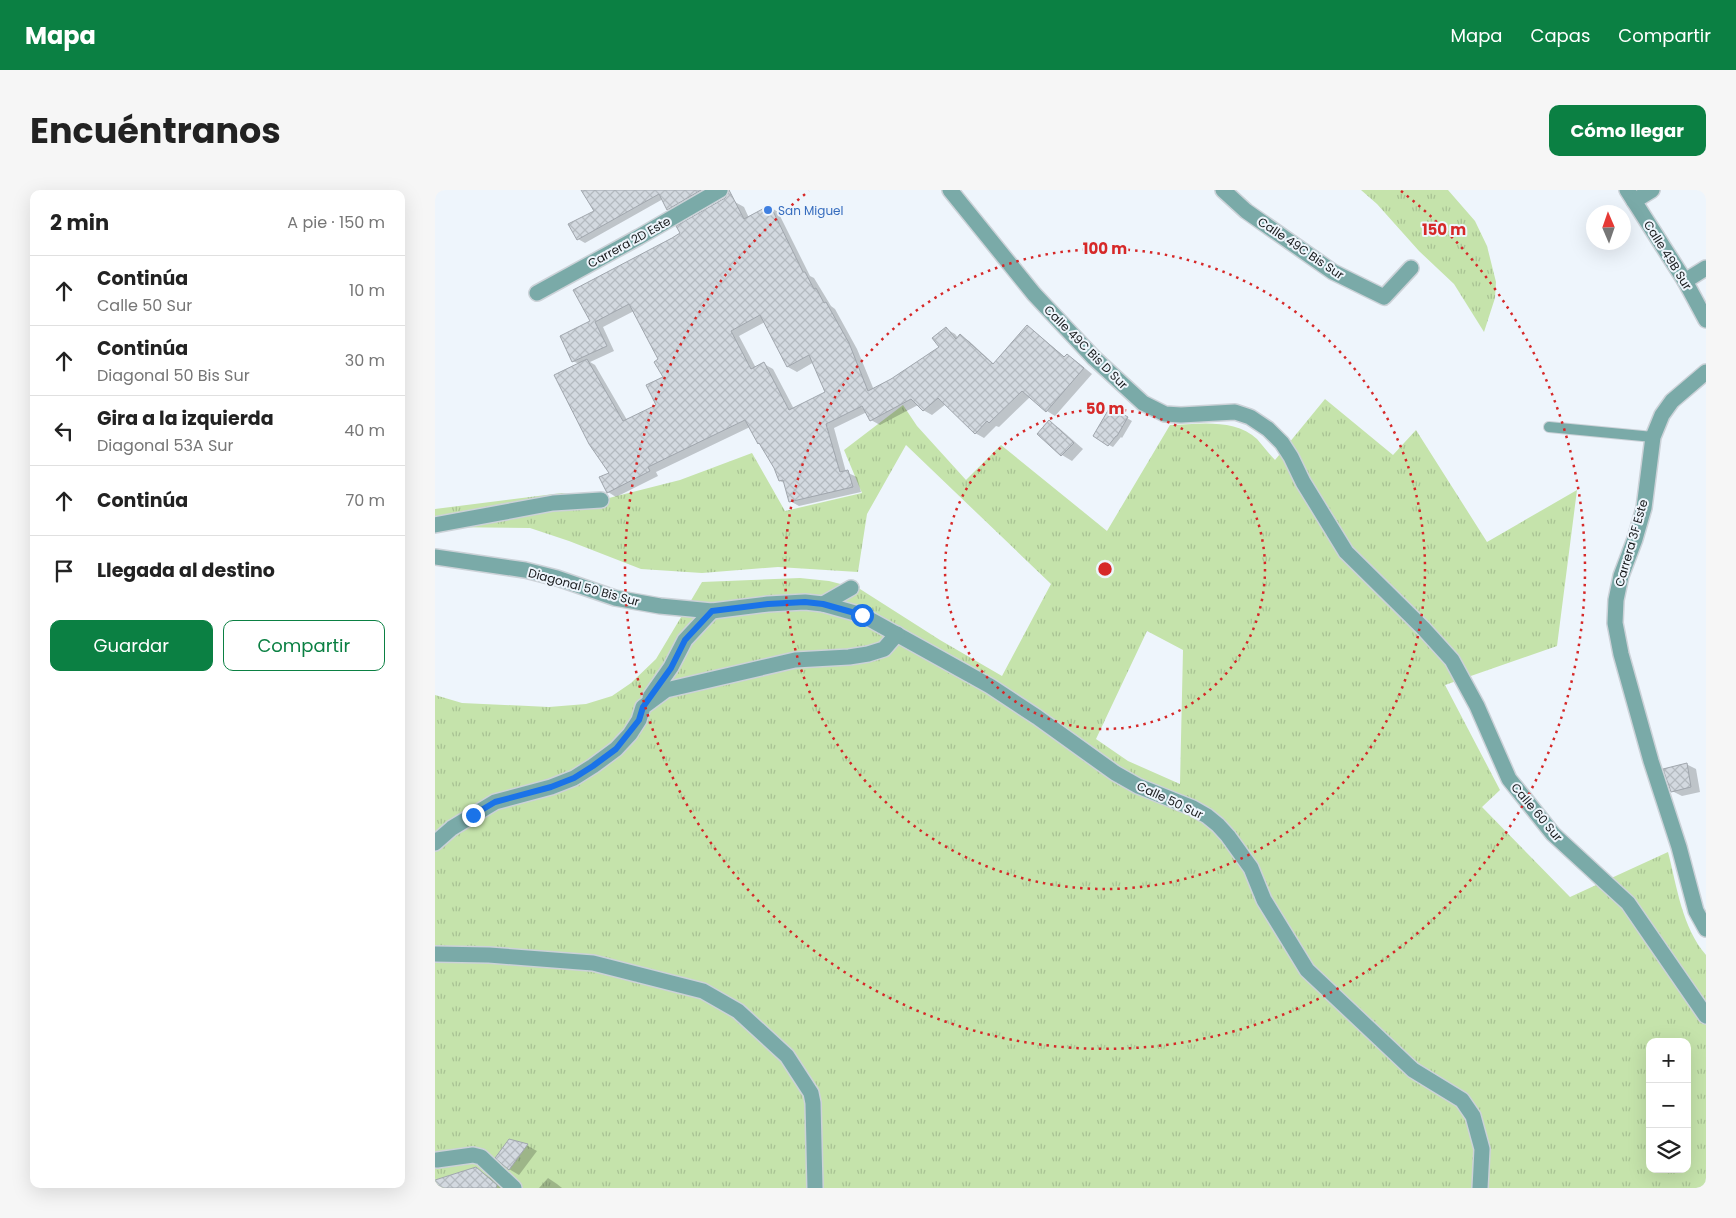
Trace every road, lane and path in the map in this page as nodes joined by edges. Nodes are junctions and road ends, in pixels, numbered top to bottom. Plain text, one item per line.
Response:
1 (720, 190) edge
2 (950, 190) edge
3 (1223, 190) edge
4 (1652, 190) edge
5 (1631, 196) edge
6 (1411, 268) dead end
7 (1706, 268) edge
8 (1685, 281) junction
9 (537, 292) dead end
10 (1706, 320) edge
11 (1706, 359) edge
12 (1704, 374) edge
13 (1549, 427) dead end
14 (1653, 437) junction
15 (601, 500) dead end
16 (435, 525) edge
17 (1346, 552) joint
18 (435, 558) edge
19 (851, 588) dead end
20 (823, 604) junction
21 (712, 611) junction
22 (897, 634) junction
23 (643, 707) junction
24 (435, 843) edge
25 (1706, 930) edge
26 (435, 954) edge
27 (1706, 1016) edge
28 (437, 1160) dead end
29 (514, 1188) edge
30 (815, 1188) edge
31 (1480, 1188) edge

1 - 9 street, Carrera 2D Este
2 - 17 street, Calle 49C Bis D Sur
3 - 6 street, Calle 49C Bis Sur
4 - 5 street
5 - 8 street, Calle 49B Sur
7 - 8 street
8 - 10 street, Calle 49B Sur
11 - 12 street
12 - 14 street, Carrera 3F Este
13 - 14 lane
14 - 25 street, Carrera 3F Este
15 - 16 street
17 - 27 street, Calle 60 Sur
18 - 21 street, Diagonal 50 Bis Sur
19 - 20 street
20 - 21 street, Diagonal 50 Bis Sur
20 - 22 street, Calle 50 Sur
21 - 23 street
22 - 23 street
22 - 31 street, Calle 50 Sur
23 - 24 street
26 - 30 street
28 - 29 street

